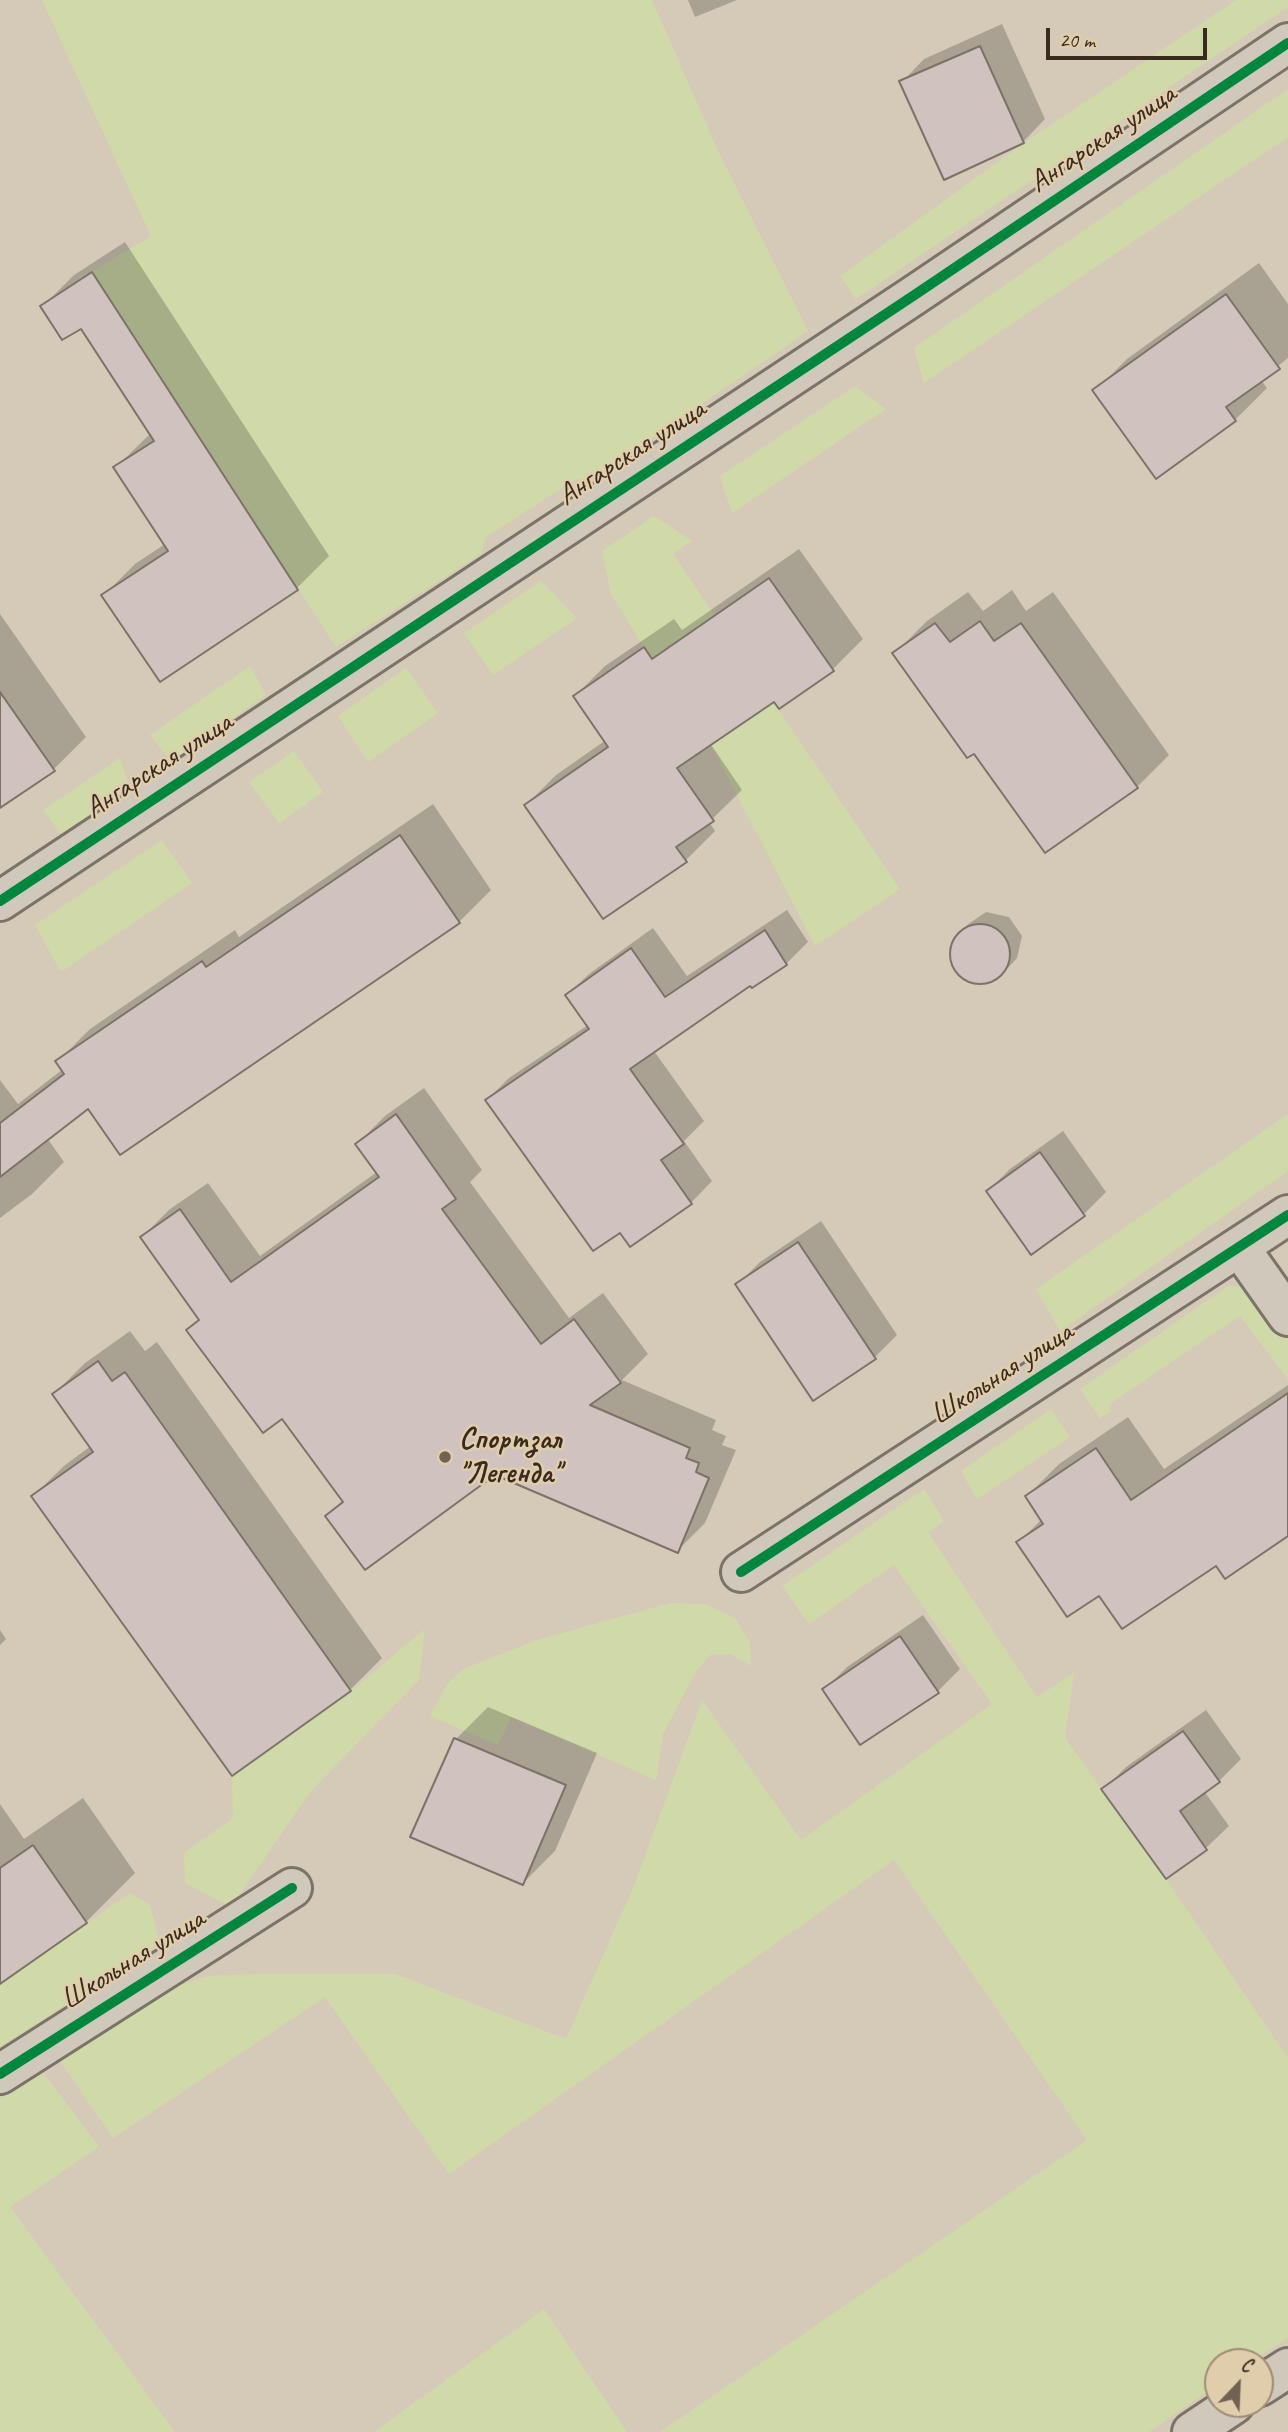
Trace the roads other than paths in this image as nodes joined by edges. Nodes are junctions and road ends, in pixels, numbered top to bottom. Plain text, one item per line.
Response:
1 (1288, 43) edge
2 (0, 901) edge
3 (1288, 1215) edge
4 (1240, 1248) junction
5 (1288, 1316) edge
6 (741, 1572) dead end
7 (292, 1888) dead end
8 (0, 2074) edge
9 (1213, 2418) edge
10 (1192, 2432) edge

1 - 2 street, Ангарская улица
3 - 4 street, Школьная улица
4 - 5 street
4 - 6 street, Школьная улица
7 - 8 street, Школьная улица
9 - 10 street

